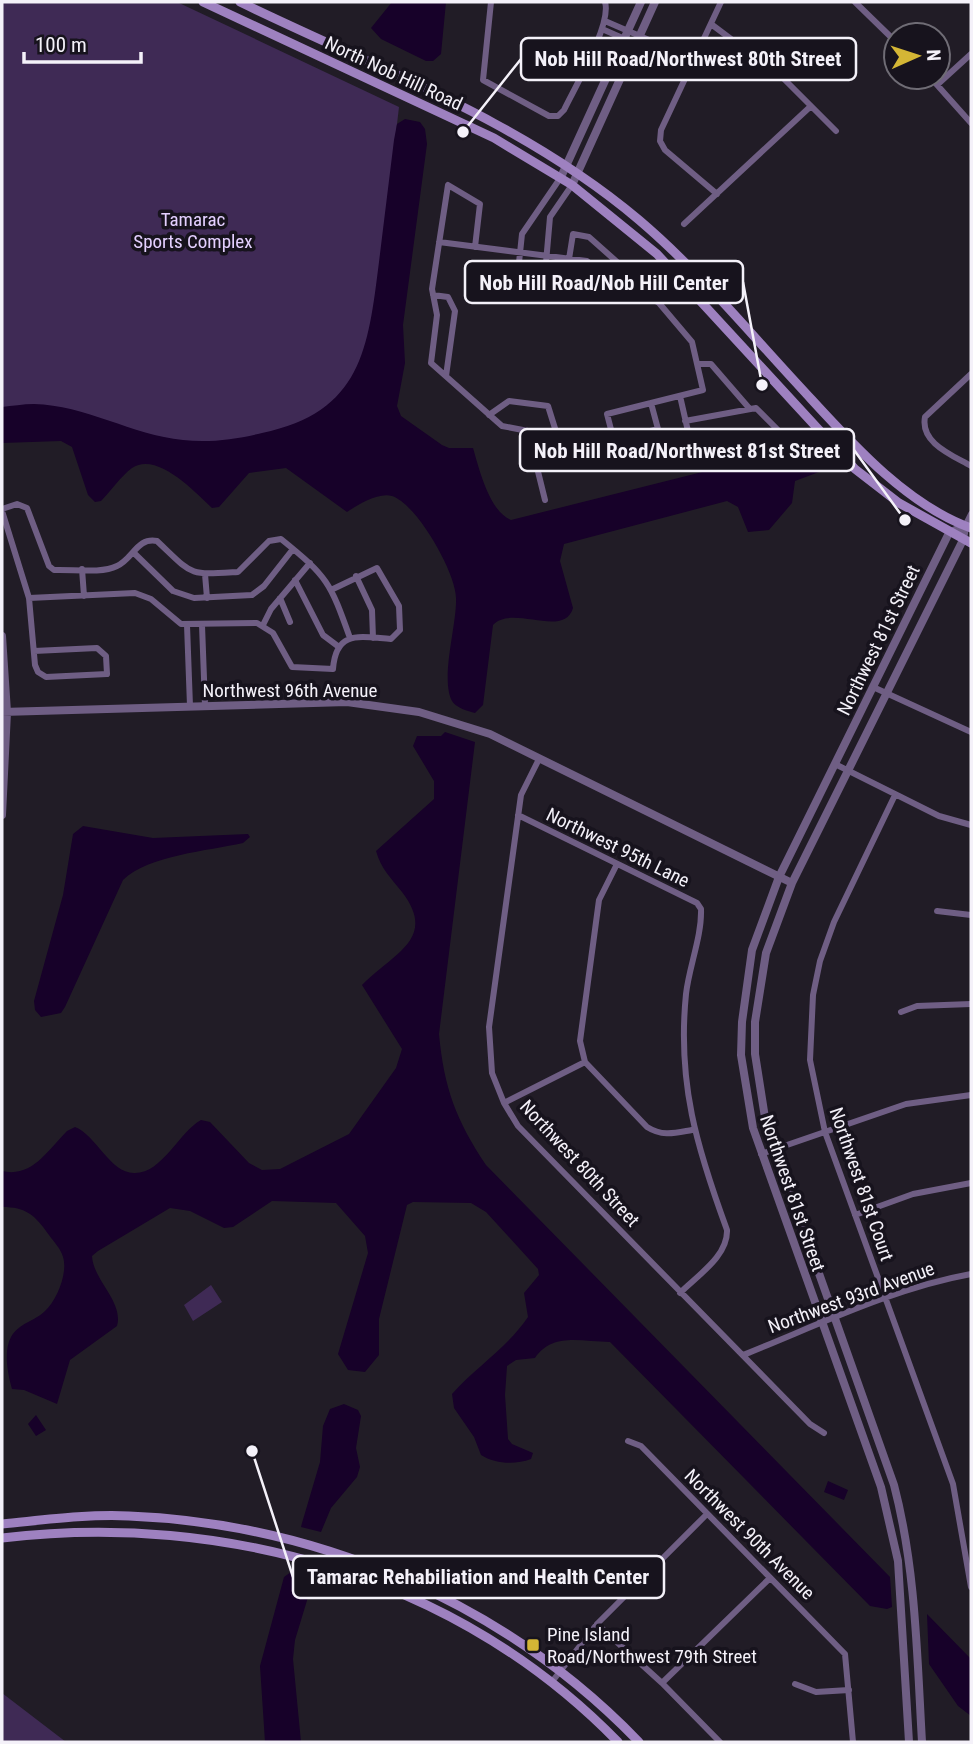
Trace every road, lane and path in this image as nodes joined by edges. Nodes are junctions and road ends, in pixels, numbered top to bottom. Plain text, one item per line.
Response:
1 (203, 2) edge
2 (240, 2) edge
3 (491, 2) edge
4 (605, 2) edge
5 (640, 2) edge
6 (655, 2) edge
7 (721, 2) edge
8 (855, 2) edge
9 (605, 21) junction
10 (711, 23) junction
11 (882, 28) edge
12 (602, 29) junction
13 (626, 35) junction
14 (639, 36) junction
15 (635, 46) junction
16 (671, 50) junction
17 (971, 54) edge
18 (667, 58) junction
19 (693, 60) junction
20 (689, 67) junction
21 (952, 71) edge
22 (943, 91) edge
23 (811, 106) junction
24 (971, 122) edge
25 (836, 131) dead end
26 (566, 163) junction
27 (578, 172) junction
28 (561, 177) junction
29 (572, 185) junction
30 (717, 194) junction
31 (684, 224) dead end
32 (439, 242) junction
33 (475, 247) junction
34 (520, 253) junction
35 (547, 256) junction
36 (569, 259) junction
37 (623, 294) junction
38 (433, 295) junction
39 (697, 364) junction
40 (971, 374) edge
41 (446, 376) junction
42 (680, 396) junction
43 (652, 403) junction
44 (749, 408) junction
45 (489, 415) junction
46 (685, 421) junction
47 (783, 435) dead end
48 (614, 441) junction
49 (563, 454) junction
50 (535, 462) junction
51 (695, 462) dead end
52 (971, 466) edge
53 (545, 500) dead end
54 (2, 510) edge
55 (971, 514) edge
56 (968, 527) edge
57 (949, 533) junction
58 (967, 542) edge
59 (293, 549) junction
60 (133, 552) junction
61 (310, 563) junction
62 (82, 569) junction
63 (205, 574) junction
64 (356, 576) junction
65 (295, 580) junction
66 (333, 589) junction
67 (84, 596) junction
68 (29, 598) junction
69 (207, 598) junction
70 (280, 598) junction
71 (290, 622) dead end
72 (187, 625) junction
73 (202, 625) junction
74 (263, 625) junction
75 (2, 636) edge
76 (350, 638) junction
77 (373, 638) junction
78 (339, 647) junction
79 (34, 651) junction
80 (188, 654) junction
81 (203, 654) junction
82 (873, 687) junction
83 (887, 693) junction
84 (205, 705) junction
85 (190, 706) junction
86 (4, 712) edge
87 (971, 732) edge
88 (539, 758) junction
89 (835, 764) junction
90 (848, 771) junction
91 (895, 795) junction
92 (2, 815) edge
93 (518, 815) junction
94 (971, 825) edge
95 (617, 864) junction
96 (779, 877) junction
97 (792, 883) junction
98 (937, 911) dead end
99 (971, 915) edge
100 (971, 1004) edge
101 (901, 1012) dead end
102 (585, 1062) junction
103 (971, 1094) edge
104 (504, 1103) junction
105 (692, 1130) junction
106 (825, 1132) junction
107 (774, 1149) junction
108 (761, 1154) junction
109 (971, 1183) edge
110 (855, 1215) junction
111 (971, 1274) edge
112 (680, 1293) junction
113 (887, 1300) junction
114 (835, 1319) junction
115 (822, 1324) junction
116 (743, 1355) junction
117 (824, 1433) dead end
118 (628, 1441) dead end
119 (706, 1515) junction
120 (2, 1524) edge
121 (2, 1538) edge
122 (769, 1579) junction
123 (971, 1587) edge
124 (597, 1624) junction
125 (561, 1671) junction
126 (551, 1683) junction
127 (662, 1683) junction
128 (795, 1684) dead end
129 (849, 1690) junction
130 (618, 1742) edge
131 (639, 1742) edge
132 (720, 1742) edge
133 (853, 1742) edge
134 (909, 1742) edge
135 (922, 1742) edge

1 - 28 main road, North Nob Hill Road
2 - 26 main road, North Nob Hill Road
3 - 12 street
4 - 9 street
5 - 13 street
6 - 14 street
7 - 10 street
8 - 11 street
9 - 12 street
9 - 13 street
10 - 19 street
10 - 23 street
12 - 13 street
13 - 14 street
13 - 15 street
13 - 26 street
14 - 15 street
14 - 16 street
15 - 18 street
15 - 27 street
16 - 18 street
16 - 19 street
17 - 21 street
18 - 20 street
19 - 20 street
20 - 30 street
22 - 24 street
23 - 25 street
23 - 30 street
26 - 27 main road, North Nob Hill Road
26 - 28 street
27 - 29 street
27 - 56 main road, North Nob Hill Road
28 - 29 main road, North Nob Hill Road
28 - 34 street
29 - 35 street
29 - 57 main road, North Nob Hill Road
30 - 31 street
32 - 33 street
32 - 33 street
32 - 38 street
33 - 34 street
34 - 35 street
34 - 35 street
35 - 36 street
36 - 37 street
36 - 37 street
37 - 39 street
38 - 41 street
38 - 41 street
39 - 42 street
39 - 44 street
40 - 52 street
41 - 45 street
42 - 43 street
42 - 46 street
43 - 48 street
43 - 48 street
44 - 46 street
44 - 47 street
45 - 49 street
45 - 50 street
46 - 51 street
48 - 49 street
49 - 50 street
50 - 53 street
54 - 62 street
54 - 68 street
55 - 56 street, Northwest 81st Street
56 - 57 street
56 - 58 street, Northwest 81st Street
57 - 58 main road, North Nob Hill Road
57 - 82 street, Northwest 81st Street
58 - 83 street, Northwest 81st Street
59 - 61 street
59 - 63 street
59 - 69 street
60 - 62 street
60 - 63 street
60 - 69 street
61 - 65 street
61 - 66 street
62 - 67 street
63 - 69 street
64 - 66 street
64 - 77 street
64 - 77 street
65 - 70 street
65 - 78 street
66 - 76 street
67 - 68 street
67 - 72 street
68 - 79 street
70 - 71 street
70 - 74 street
72 - 73 street
72 - 80 street
73 - 74 street
73 - 81 street
74 - 78 street
75 - 86 street
76 - 77 street
76 - 78 street
79 - 79 street
80 - 81 street
80 - 85 street
81 - 84 street
82 - 83 street
82 - 89 street, Northwest 81st Street
83 - 87 street
83 - 90 street, Northwest 81st Street
84 - 85 street, Northwest 96th Avenue
84 - 88 street, Northwest 96th Avenue
85 - 86 street, Northwest 96th Avenue
86 - 92 street
88 - 93 street, Northwest 80th Street
88 - 96 street, Northwest 96th Avenue
89 - 90 street
89 - 96 street, Northwest 81st Street
90 - 91 street
90 - 97 street, Northwest 81st Street
91 - 94 street
91 - 106 street, Northwest 81st Court
93 - 95 street, Northwest 95th Lane
93 - 104 street, Northwest 80th Street
95 - 102 street
95 - 105 street, Northwest 95th Lane
96 - 97 street, Northwest 96th Avenue
96 - 108 street, Northwest 81st Street
97 - 107 street, Northwest 81st Street
98 - 99 street
100 - 101 street
102 - 104 street
102 - 105 street
103 - 106 street
104 - 112 street, Northwest 80th Street
105 - 112 street
106 - 107 street
106 - 110 street, Northwest 81st Court
107 - 108 street
107 - 114 street, Northwest 81st Street
108 - 115 street, Northwest 81st Street
109 - 110 street
110 - 113 street, Northwest 81st Court
111 - 113 street, Northwest 93rd Avenue
112 - 116 street, Northwest 80th Street
113 - 114 street, Northwest 93rd Avenue
113 - 123 street, Northwest 81st Court
114 - 115 street, Northwest 93rd Avenue
114 - 135 street, Northwest 81st Street
115 - 116 street, Northwest 93rd Avenue
115 - 134 street, Northwest 81st Street
116 - 117 street, Northwest 80th Street
118 - 119 street, Northwest 90th Avenue
119 - 122 street, Northwest 90th Avenue
119 - 124 street
120 - 125 main road
121 - 126 main road
122 - 127 street
122 - 129 street, Northwest 90th Avenue
124 - 125 street
124 - 127 street
125 - 126 street
125 - 131 main road
126 - 130 main road
127 - 132 street
128 - 129 street
129 - 133 street

